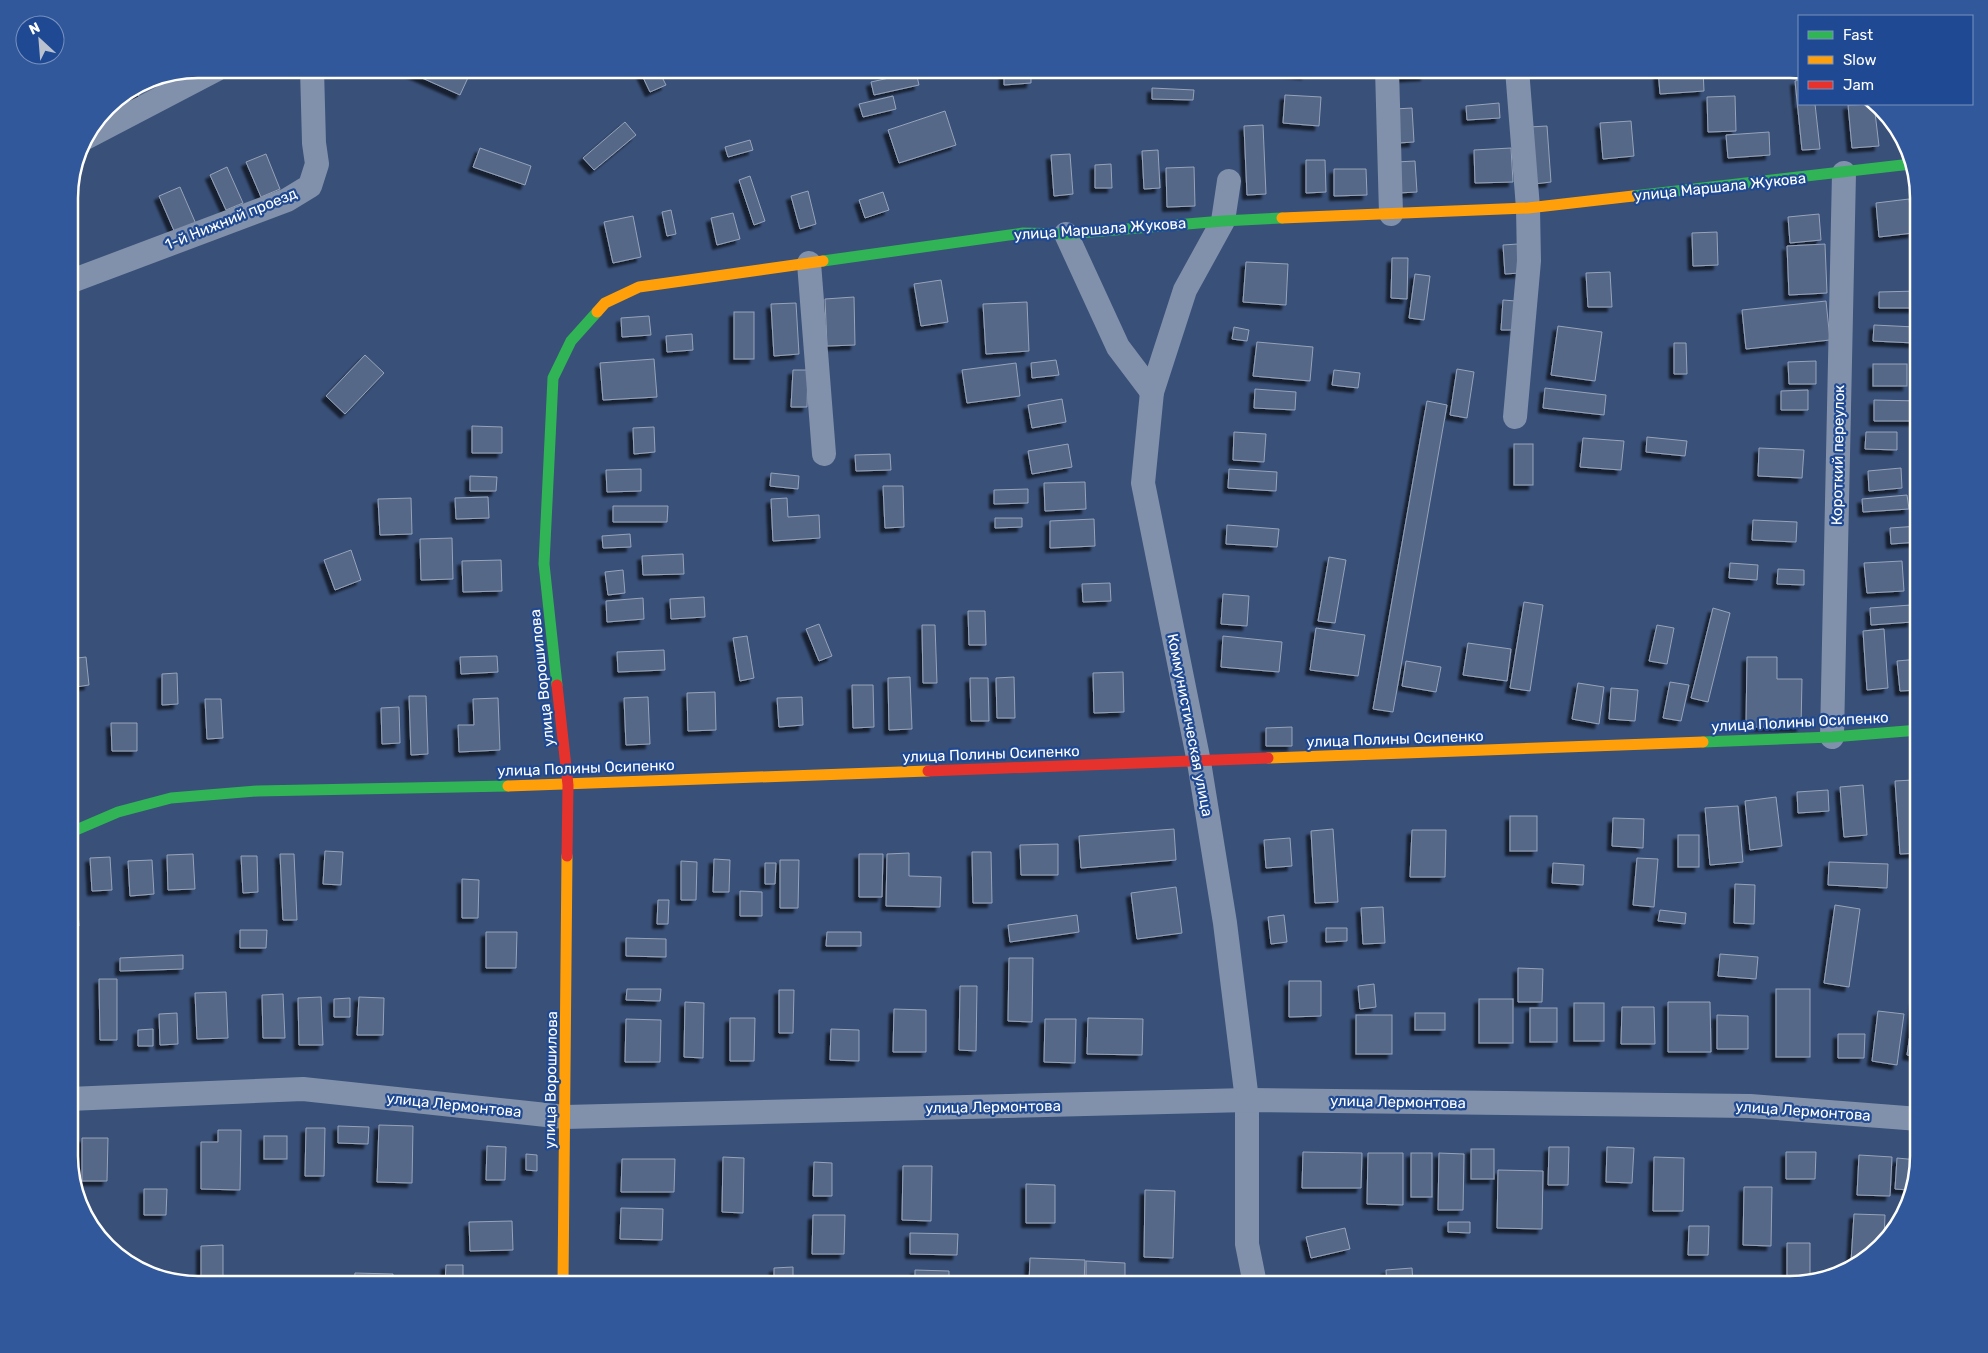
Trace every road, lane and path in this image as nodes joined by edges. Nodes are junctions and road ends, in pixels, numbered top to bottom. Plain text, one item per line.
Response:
1 (200, 78) edge
2 (312, 78) edge
3 (1387, 78) edge
4 (1518, 78) edge
5 (97, 132) edge
6 (1906, 165) edge
7 (1844, 173) junction
8 (1229, 181) dead end
9 (1528, 208) junction
10 (1392, 214) junction
11 (1223, 221) junction
12 (1066, 234) junction
13 (809, 264) junction
14 (78, 279) edge
15 (639, 287) joint
16 (1152, 392) junction
17 (1515, 417) dead end
18 (824, 454) dead end
19 (1910, 731) edge
20 (1832, 737) junction
21 (1199, 762) junction
22 (568, 785) junction
23 (78, 829) edge
24 (78, 1099) edge
25 (1247, 1100) junction
26 (566, 1117) junction
27 (1910, 1118) edge
28 (563, 1276) edge
29 (1253, 1276) edge

1 - 5 street
2 - 14 street, 1-й Нижний проезд
3 - 10 street
4 - 9 street
6 - 7 street, улица Маршала Жукова
7 - 9 street, улица Маршала Жукова
7 - 20 street, Короткий переулок
8 - 11 street, Коммунистическая улица
9 - 10 street, улица Маршала Жукова
9 - 17 street
10 - 11 street, улица Маршала Жукова
11 - 12 street, улица Маршала Жукова
11 - 16 street, Коммунистическая улица
12 - 13 street, улица Маршала Жукова
12 - 16 street
13 - 15 street, улица Маршала Жукова
13 - 18 street
15 - 22 street, улица Ворошилова
16 - 21 street, Коммунистическая улица
19 - 20 street, улица Полины Осипенко
20 - 21 street, улица Полины Осипенко
21 - 22 street, улица Полины Осипенко
21 - 25 street, Коммунистическая улица
22 - 23 street, улица Полины Осипенко
22 - 26 street, улица Ворошилова
24 - 26 street, улица Лермонтова
25 - 26 street, улица Лермонтова
25 - 27 street, улица Лермонтова
25 - 29 street, Коммунистическая улица
26 - 28 street, улица Ворошилова

